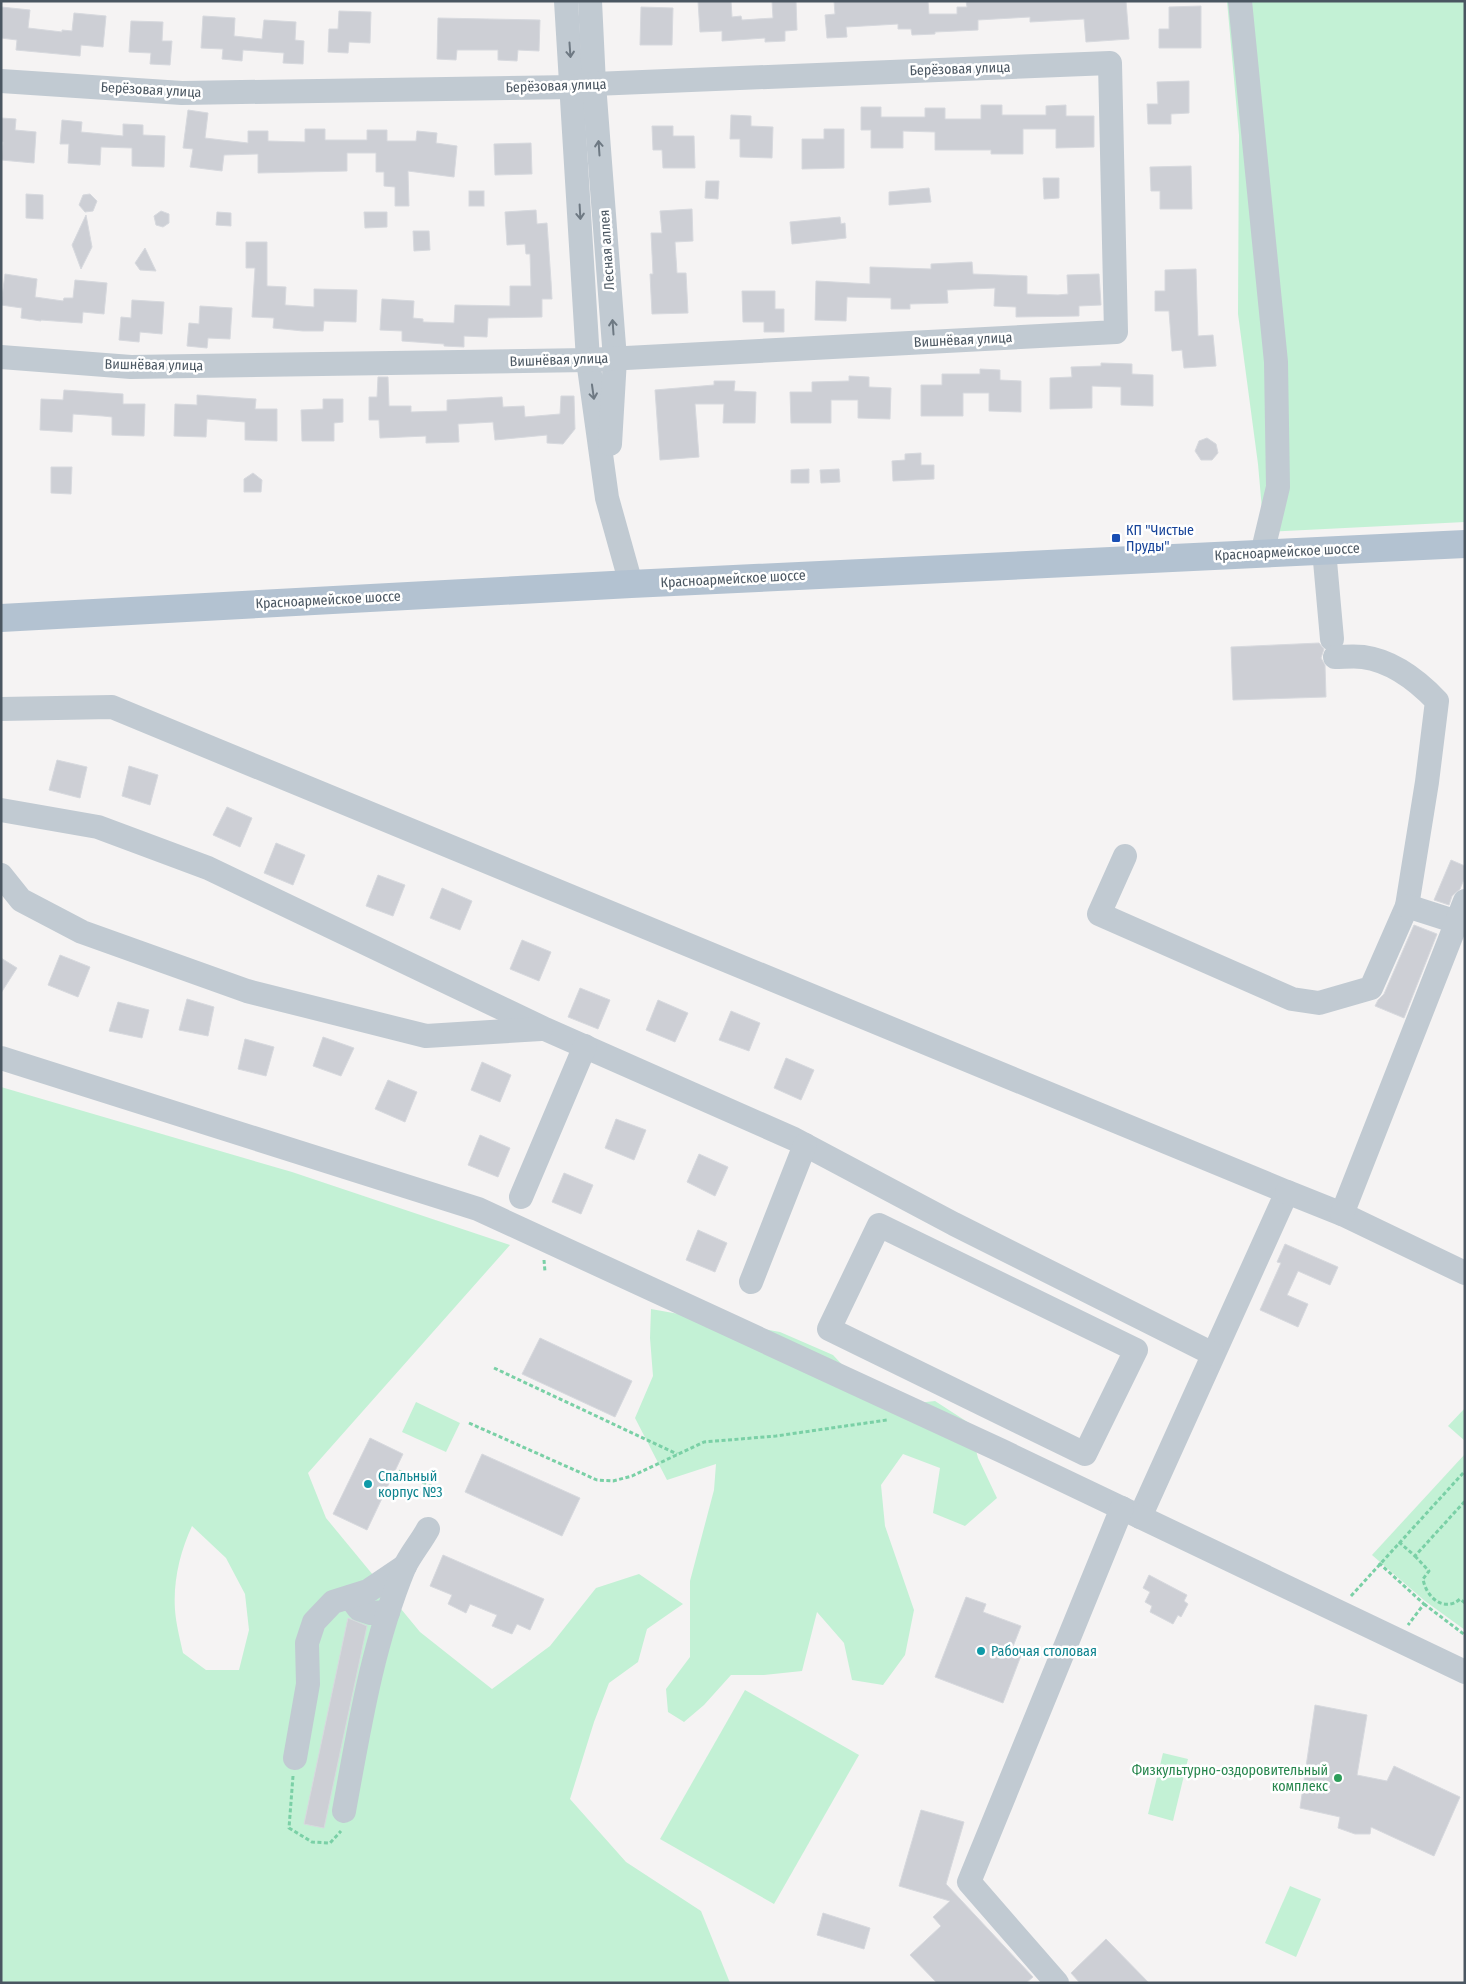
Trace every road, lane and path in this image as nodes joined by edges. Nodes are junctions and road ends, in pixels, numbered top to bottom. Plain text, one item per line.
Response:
1 (566, 1) edge
2 (590, 1) edge
3 (1240, 1) edge
4 (1, 80) edge
5 (583, 85) junction
6 (1116, 332) joint
7 (1, 357) edge
8 (615, 359) junction
9 (588, 360) junction
10 (607, 498) junction
11 (1465, 544) edge
12 (1324, 550) junction
13 (1262, 554) junction
14 (631, 584) junction
15 (1, 618) edge
16 (1, 709) edge
17 (1, 810) edge
18 (1125, 856) dead end
19 (1, 875) edge
20 (1407, 906) junction
21 (1461, 911) edge
22 (545, 1029) junction
23 (585, 1046) junction
24 (1, 1058) edge
25 (805, 1145) junction
26 (1286, 1192) junction
27 (521, 1198) dead end
28 (1342, 1214) junction
29 (938, 1216) junction
30 (926, 1248) junction
31 (1465, 1273) edge
32 (751, 1282) dead end
33 (1125, 1310) junction
34 (1115, 1340) junction
35 (1213, 1354) junction
36 (494, 1368) dead end
37 (1004, 1414) junction
38 (895, 1419) dead end
39 (470, 1423) dead end
40 (990, 1445) junction
41 (677, 1454) junction
42 (399, 1471) dead end
43 (1465, 1471) edge
44 (444, 1492) dead end
45 (1465, 1501) edge
46 (1131, 1512) junction
47 (428, 1529) dead end
48 (1398, 1542) junction
49 (1414, 1556) junction
50 (1379, 1563) junction
51 (405, 1566) junction
52 (350, 1597) junction
53 (1465, 1603) edge
54 (1424, 1604) junction
55 (388, 1612) junction
56 (1338, 1612) junction
57 (1465, 1634) edge
58 (1396, 1639) junction
59 (1465, 1672) edge
60 (295, 1758) joint
61 (344, 1811) joint
62 (1057, 1983) edge

1 -> 5 street
2 - 5 street, Лесная аллея
3 - 13 street
4 - 5 street, Берёзовая улица
5 - 6 street, Берёзовая улица
8 -> 5 street, Лесная аллея
5 -> 9 street
6 - 8 street, Вишнёвая улица
7 - 9 street, Вишнёвая улица
8 - 9 street, Вишнёвая улица
8 - 10 street, Лесная аллея
9 -> 10 street
10 - 14 street
11 - 12 main road, Красноармейское шоссе
12 - 13 main road, Красноармейское шоссе
12 - 20 street
13 - 14 main road, Красноармейское шоссе
14 - 15 main road, Красноармейское шоссе
16 - 26 street
17 - 22 street
18 - 20 street
19 - 22 street
20 - 21 street
21 - 28 street
22 - 23 street
23 - 25 street
23 - 27 street
24 - 40 street
25 - 29 street
25 - 32 street
26 - 28 street
26 - 35 street
28 - 31 street
29 - 30 street
29 - 33 street
30 - 34 street
30 - 37 street
33 - 34 street
33 - 35 street
34 - 37 street
35 - 46 street
36 - 41 path
37 - 40 street
38 - 41 path
39 - 41 path
40 - 46 street
42 - 44 path
43 - 48 path
45 - 49 path
46 - 56 street
46 - 62 street
47 - 51 street
48 - 49 path
48 - 50 path
49 - 53 path
50 - 54 path
50 - 56 path
51 - 52 street
51 - 55 street
52 - 55 street
52 - 60 street
54 - 57 path
54 - 58 path
55 - 61 street
56 - 58 street
58 - 59 street
60 - 61 path

